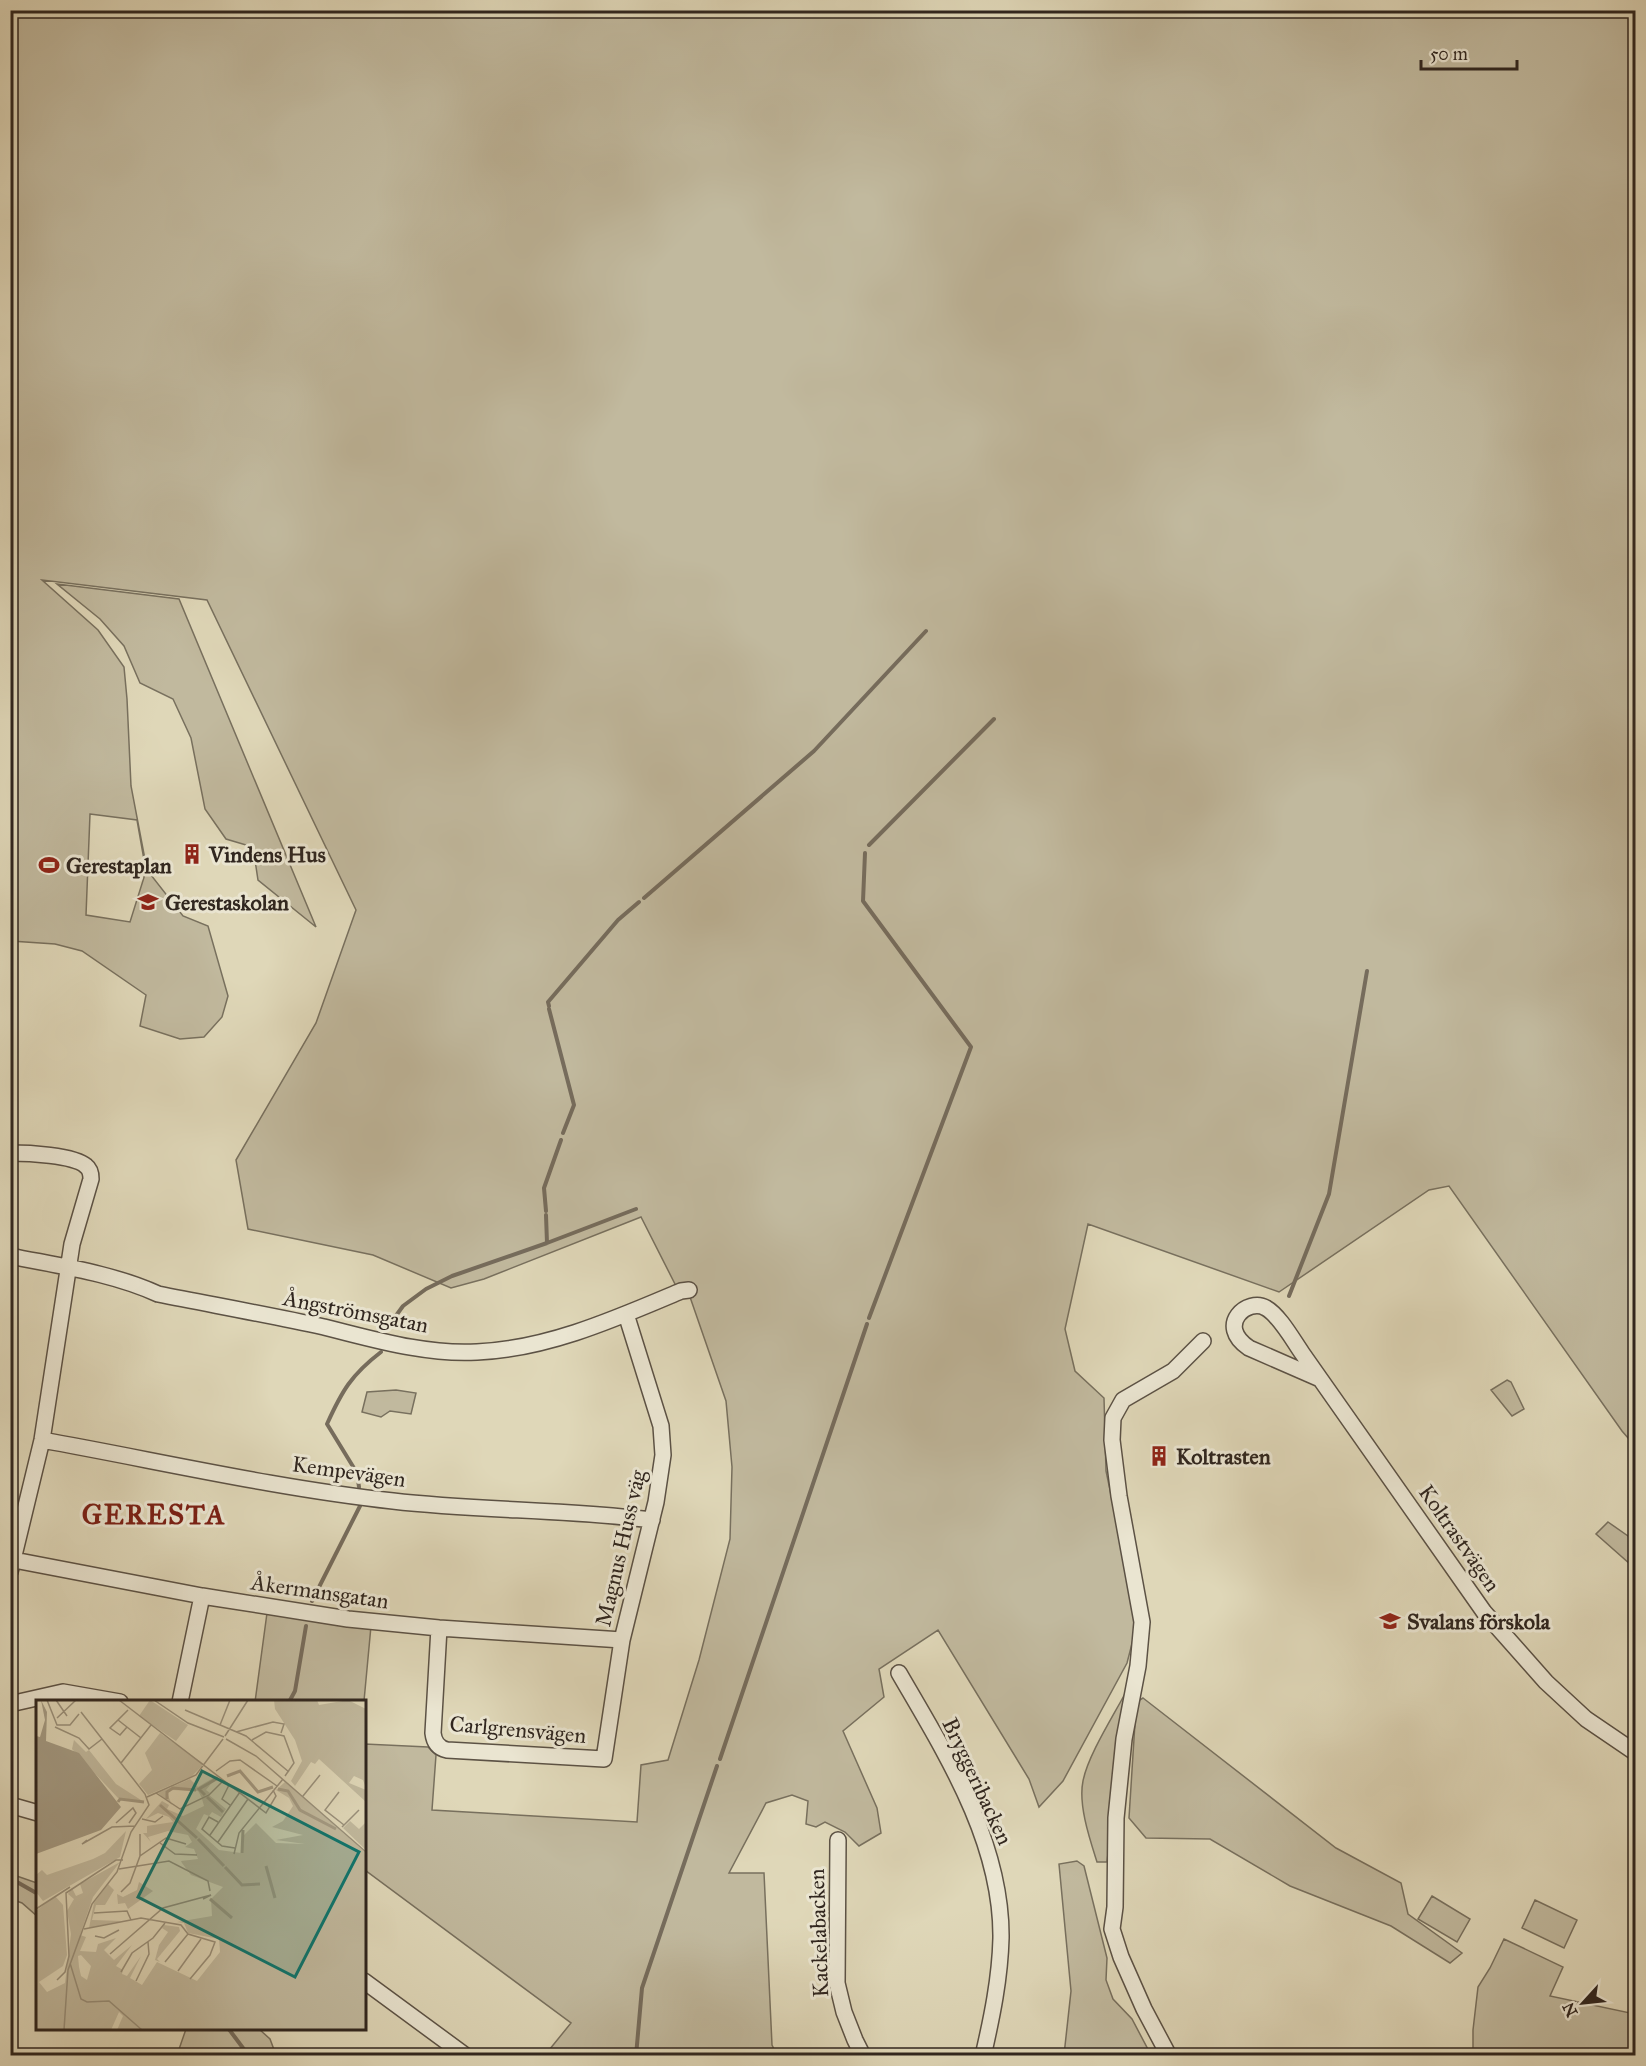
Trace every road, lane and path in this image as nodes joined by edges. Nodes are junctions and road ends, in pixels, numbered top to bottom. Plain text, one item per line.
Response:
1 (10, 1153) edge
2 (10, 1256) edge
3 (68, 1268) junction
4 (689, 1290) dead end
5 (626, 1314) junction
6 (1203, 1341) dead end
7 (1320, 1379) junction
8 (42, 1440) junction
9 (652, 1520) junction
10 (12, 1566) edge
11 (202, 1596) junction
12 (439, 1628) junction
13 (622, 1640) junction
14 (899, 1673) dead end
15 (114, 1700) edge
16 (180, 1700) edge
17 (10, 1704) edge
18 (1635, 1753) edge
19 (604, 1759) joint
20 (10, 1805) edge
21 (36, 1812) edge
22 (838, 1840) dead end
23 (366, 1982) edge
24 (466, 2055) edge
25 (863, 2055) edge
26 (983, 2055) edge
27 (1170, 2055) edge

1 - 3 street
2 - 3 street, Ångströmsgatan
3 - 5 street, Ångströmsgatan
3 - 8 street
4 - 5 street, Ångströmsgatan
5 - 9 street, Magnus Huss väg
6 - 27 street
7 - 7 street, Koltrastvägen
7 - 18 street, Koltrastvägen
8 - 9 street, Kempevägen
8 - 10 street
9 - 13 street, Magnus Huss väg
10 - 11 street, Åkermansgatan
11 - 12 street, Åkermansgatan
11 - 16 street
12 - 13 street, Åkermansgatan
12 - 19 street, Carlgrensvägen
13 - 19 street, Magnus Huss väg
14 - 26 street, Bryggeribacken
15 - 17 street
20 - 21 street
22 - 25 street, Kackelabacken
23 - 24 street

